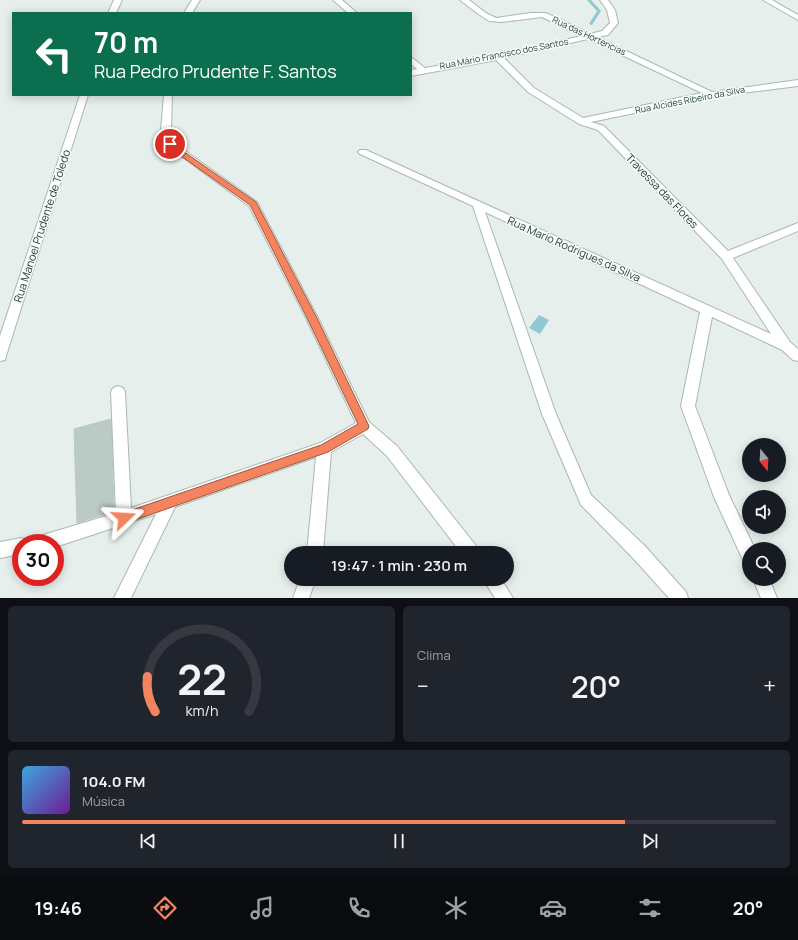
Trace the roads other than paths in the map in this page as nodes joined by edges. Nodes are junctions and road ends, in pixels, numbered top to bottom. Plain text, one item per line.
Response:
1 (118, 0) edge
2 (196, 0) edge
3 (337, 0) edge
4 (464, 0) edge
5 (604, 0) edge
6 (767, 0) edge
7 (112, 12) edge
8 (189, 12) edge
9 (352, 12) edge
10 (798, 18) edge
11 (591, 36) junction
12 (498, 57) junction
13 (412, 61) edge
14 (423, 70) junction
15 (412, 72) edge
16 (798, 83) edge
17 (712, 95) junction
18 (84, 96) edge
19 (168, 96) edge
20 (582, 122) junction
21 (363, 152) dead end
22 (477, 204) junction
23 (798, 227) edge
24 (726, 256) junction
25 (707, 309) junction
26 (786, 346) junction
27 (0, 356) edge
28 (798, 356) edge
29 (118, 392) dead end
30 (364, 426) junction
31 (324, 448) junction
32 (170, 502) junction
33 (124, 518) junction
34 (64, 537) edge
35 (743, 542) edge
36 (316, 546) edge
37 (466, 546) edge
38 (12, 548) edge
39 (0, 550) edge
40 (305, 586) edge
41 (496, 586) edge
42 (764, 586) edge
43 (122, 598) edge
44 (301, 598) edge
45 (505, 598) edge
46 (680, 598) edge
47 (770, 598) edge

1 - 7 street
2 - 8 street
3 - 9 street
4 - 11 street, Rua das Hortencias
5 - 11 street, Rua Mário Francisco dos Santos
6 - 10 street
11 - 12 street, Rua Mário Francisco dos Santos
11 - 17 street, Rua das Hortencias
12 - 14 street, Rua Mário Francisco dos Santos
12 - 20 street, Travessa das Flores
13 - 14 street
14 - 15 street, Rua Mário Francisco dos Santos
16 - 17 street, Rua Alcides Ribeiro da Silva
17 - 20 street, Rua Alcides Ribeiro da Silva
18 - 27 street, Rua Manoel Prudente de Toledo
19 - 30 street
20 - 24 street, Travessa das Flores
21 - 22 street, Rua Mario Rodrigues da Silva
22 - 25 street, Rua Mario Rodrigues da Silva
22 - 46 street
23 - 24 street
24 - 26 street, Travessa das Flores
25 - 26 street, Rua Mario Rodrigues da Silva
25 - 35 street
26 - 28 street, Travessa das Flores
29 - 33 street
30 - 31 street
30 - 37 street
31 - 32 street
31 - 36 street
32 - 33 street
32 - 43 street
33 - 34 street
38 - 39 street
40 - 44 street
41 - 45 street
42 - 47 street

